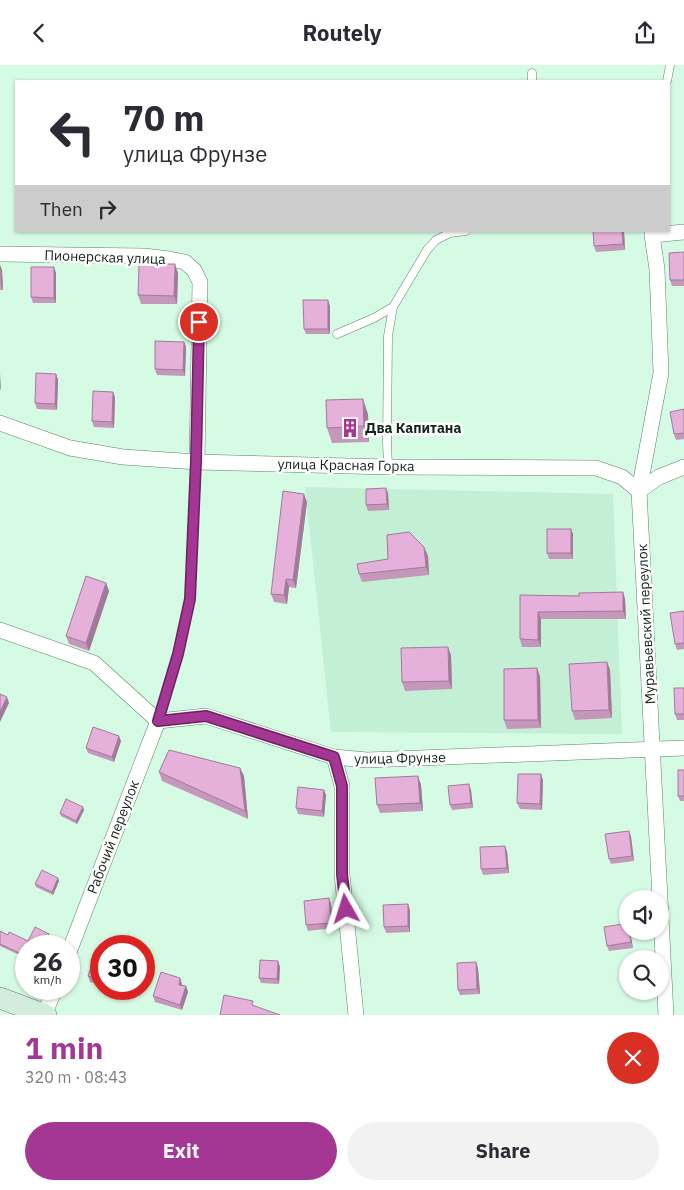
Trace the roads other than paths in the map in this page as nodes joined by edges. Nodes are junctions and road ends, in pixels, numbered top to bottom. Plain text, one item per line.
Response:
1 (670, 65) edge
2 (667, 80) edge
3 (458, 232) edge
4 (684, 232) edge
5 (0, 254) edge
6 (393, 307) junction
7 (337, 333) dead end
8 (0, 423) edge
9 (196, 461) junction
10 (388, 467) junction
11 (684, 467) edge
12 (639, 491) junction
13 (0, 630) edge
14 (158, 721) junction
15 (684, 748) edge
16 (652, 750) junction
17 (334, 757) junction
18 (76, 935) edge
19 (0, 998) edge
20 (50, 1000) edge
21 (45, 1015) edge
22 (356, 1015) edge
23 (666, 1015) edge

1 - 2 lane
3 - 6 lane
4 - 12 street, Муравьевский переулок
5 - 9 street, Пионерская улица
6 - 7 lane
6 - 10 lane
8 - 9 street, улица Красная Горка
9 - 10 street, улица Красная Горка
9 - 14 lane
10 - 12 street, улица Красная Горка
11 - 12 street
12 - 16 street, Муравьевский переулок
13 - 14 street
14 - 17 street, улица Фрунзе
14 - 18 street, Рабочий переулок
15 - 16 street, улица Фрунзе
16 - 17 street, улица Фрунзе
16 - 23 street, Муравьевский переулок
17 - 22 street
19 - 21 street
20 - 21 street

